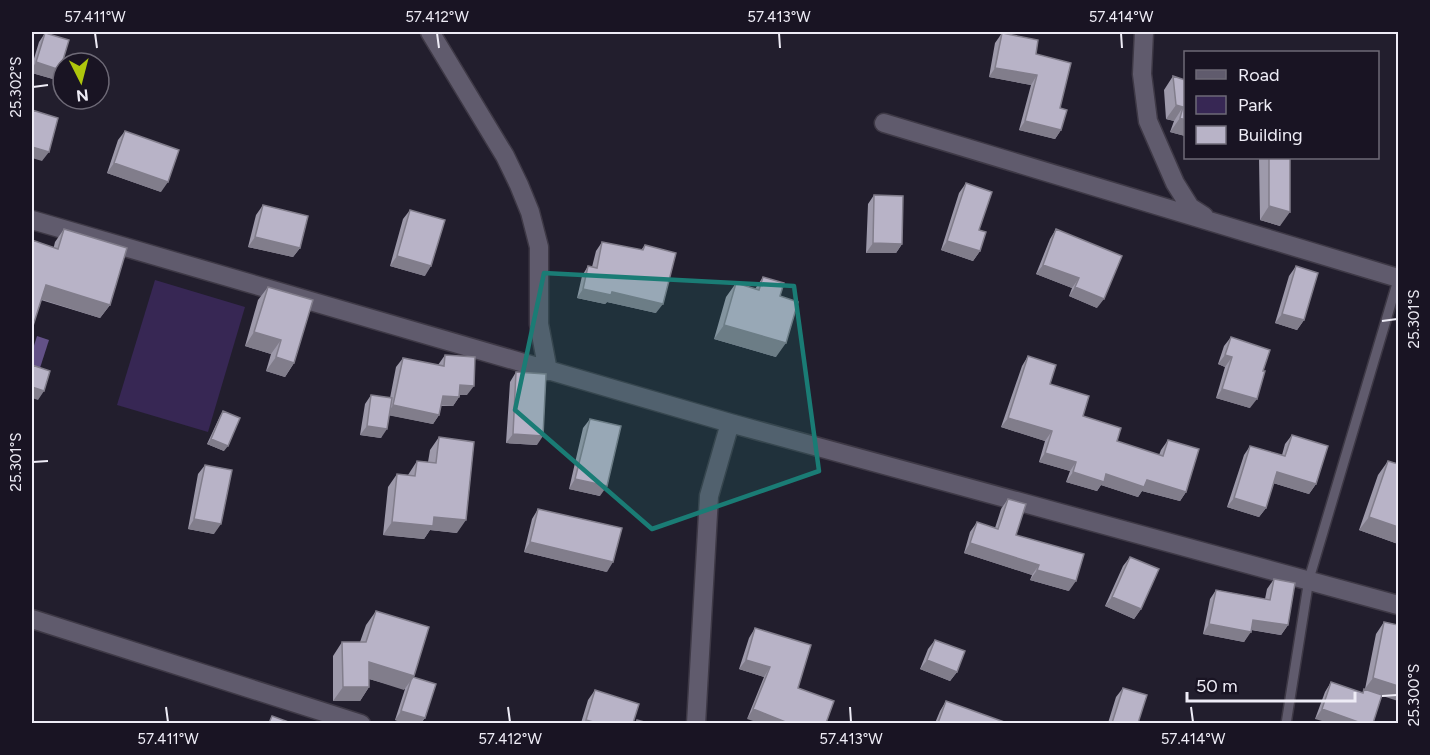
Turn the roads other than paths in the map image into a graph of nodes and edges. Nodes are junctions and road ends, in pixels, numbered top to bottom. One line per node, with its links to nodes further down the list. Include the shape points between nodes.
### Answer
1 (430, 32): 7 (street, via 505,156 530,212 539,247 538,324)
2 (1144, 32): 5 (street, via 1142,74 1148,121 1190,207)
3 (884, 123): 5 (street)
4 (32, 220): 7 (street)
5 (1214, 223): 6 (street)
6 (1398, 279): 9 (lane)
7 (548, 371): 8 (street)
8 (730, 423): 9 (street); 13 (street, via 709,496)
9 (1309, 579): 10 (street); 14 (lane)
10 (1398, 604)
11 (32, 619): 12 (street)
12 (361, 723)
13 (696, 723)
14 (1286, 723)

